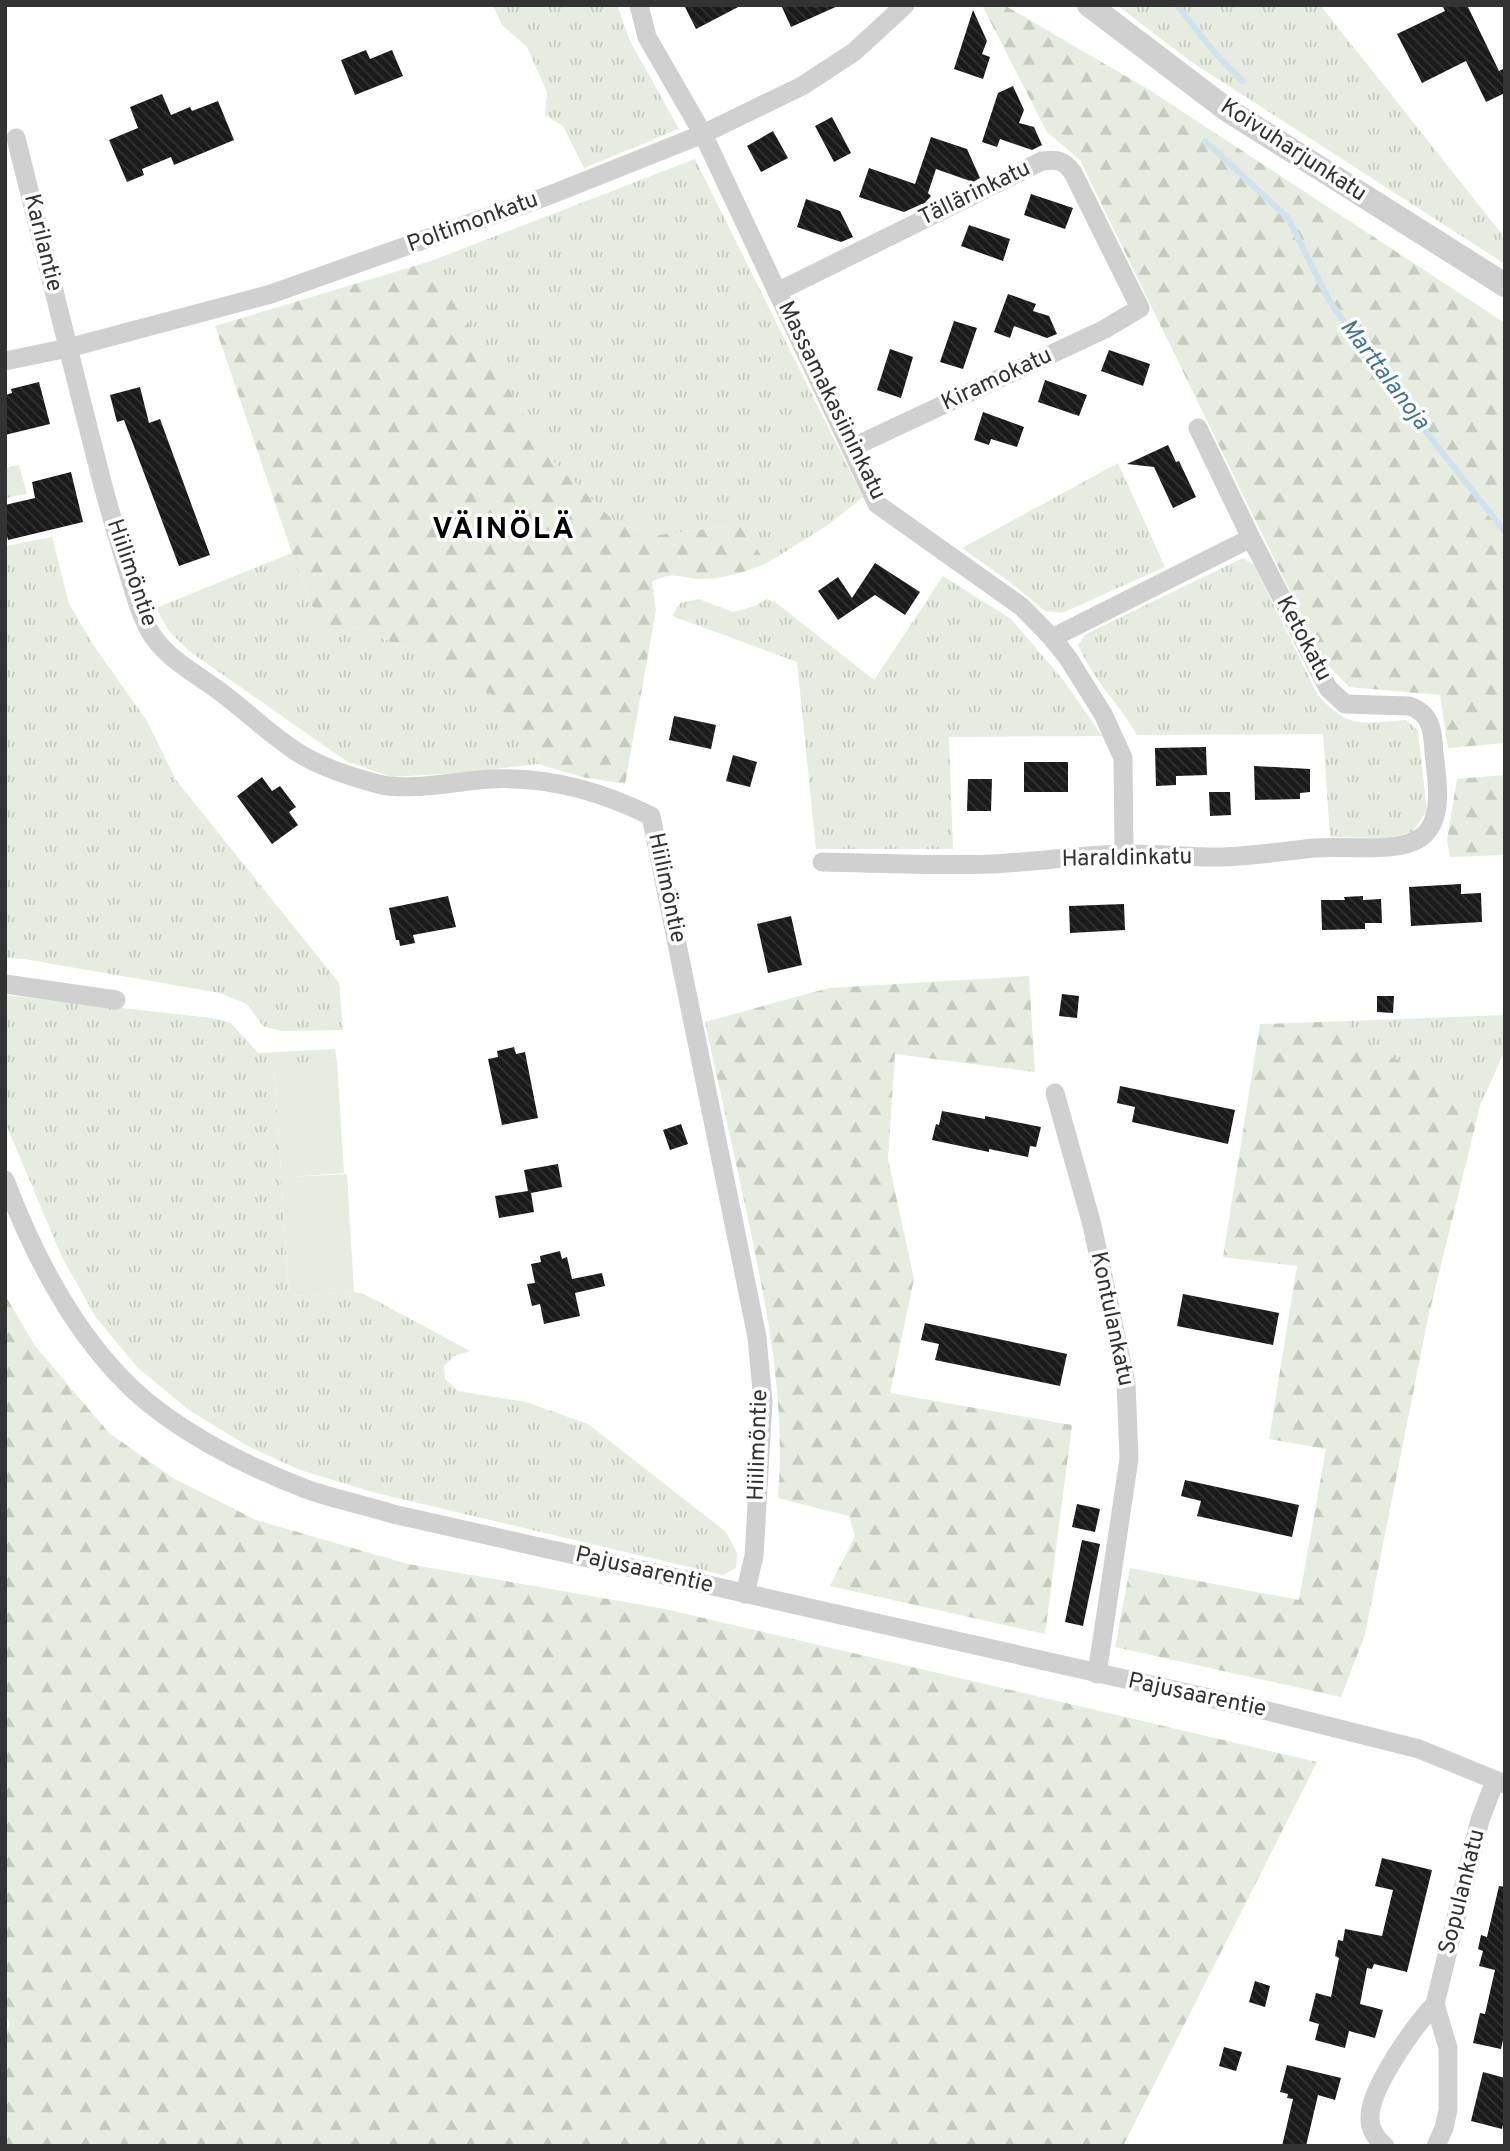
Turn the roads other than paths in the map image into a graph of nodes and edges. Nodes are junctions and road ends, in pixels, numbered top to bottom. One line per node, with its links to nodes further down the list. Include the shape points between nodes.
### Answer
1 (639, 5): 4 (street, Massamakasiininkatu, via 647,37)
2 (905, 5): 4 (street, Poltimonkatu, via 832,68)
3 (1089, 5): 6 (street, Koivuharjunkatu, via 1226,109)
4 (703, 134): 7 (street, Massamakasiininkatu); 9 (street, Poltimonkatu, via 550,195 271,294)
5 (16, 138): 9 (street, Karilantie)
6 (1505, 285)
7 (777, 292): 8 (street, Tällärinkatu, via 1042,161 1057,160 1073,173); 12 (street, Massamakasiininkatu)
8 (1140, 308): 12 (street, Kiramokatu)
9 (68, 348): 10 (street, Poltimonkatu); 22 (street, Hiilimöntie, via 135,596 151,633 170,656 294,750 345,774 398,787 494,779 558,784 600,793 651,816 757,1337 763,1402 754,1556)
10 (5, 361)
11 (1198, 428): 13 (street, Ketokatu)
12 (851, 448): 14 (street, Massamakasiininkatu, via 877,504 1022,607)
13 (1251, 538): 14 (street); 15 (street, Ketokatu, via 1337,698 1345,704 1409,706 1427,718 1433,733 1437,800 1436,816)
14 (1052, 638): 16 (street, Massamakasiininkatu, via 1103,714 1120,749)
15 (1427, 832): 16 (street, Haraldinkatu, via 1395,847 1343,846 1219,857)
16 (1124, 854): 17 (street, Haraldinkatu, via 991,864)
17 (822, 862)
18 (5, 984): 19 (street)
19 (116, 1000)
20 (1055, 1093): 23 (street, Kontulankatu, via 1091,1225 1126,1383 1129,1459)
21 (5, 1180): 22 (street, Pajusaarentie, via 42,1265 80,1330 119,1375 163,1415 230,1456 307,1489 393,1514)
22 (745, 1594): 23 (street, Pajusaarentie)
23 (1097, 1674): 24 (street, Pajusaarentie, via 1419,1749)
24 (1500, 1782): 25 (street, Sopulankatu, via 1480,1820)
25 (1435, 2004): 26 (street, Sopulankatu, via 1416,2026 1372,2103 1371,2127); 27 (street, via 1448,2048 1448,2110)
26 (1385, 2146)
27 (1436, 2146)

